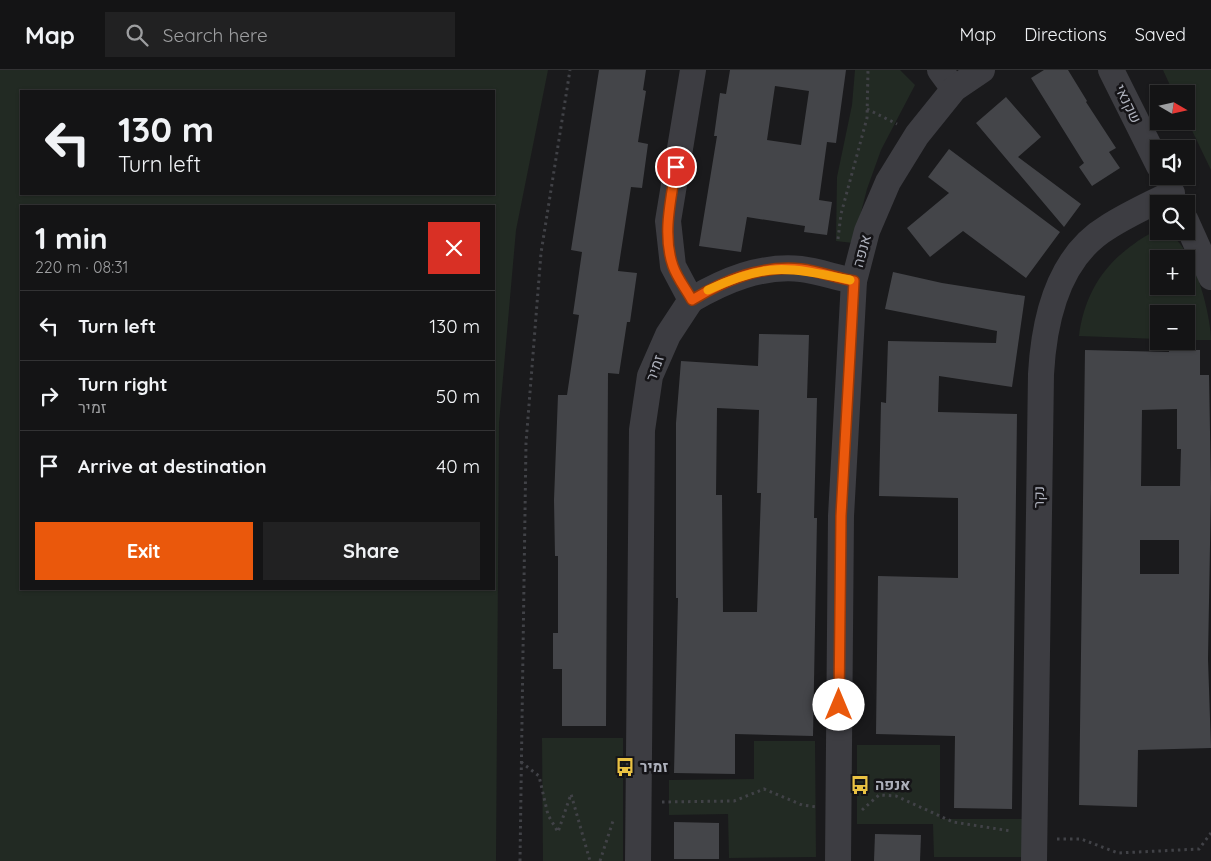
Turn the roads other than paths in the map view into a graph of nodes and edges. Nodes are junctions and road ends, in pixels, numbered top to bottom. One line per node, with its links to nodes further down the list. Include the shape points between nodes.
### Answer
1 (693, 70): 10 (street, via 668,221 673,266)
2 (982, 70): 4 (street, אנפה)
3 (1112, 70): 5 (street, שקנאי)
4 (947, 80): 9 (street, אנפה, via 888,182 867,231)
5 (1150, 148)
6 (1171, 191): 11 (street, נקר, via 1106,228 1086,245 1056,292 1047,319 1041,374)
7 (1195, 240): 8 (street)
8 (1211, 277)
9 (854, 281): 10 (street, via 802,270 768,269 735,278); 13 (street, אנפה, via 841,516)
10 (692, 300): 12 (street, זמיר, via 668,335 650,376 642,430)
11 (1034, 845)
12 (638, 861)
13 (838, 861)

